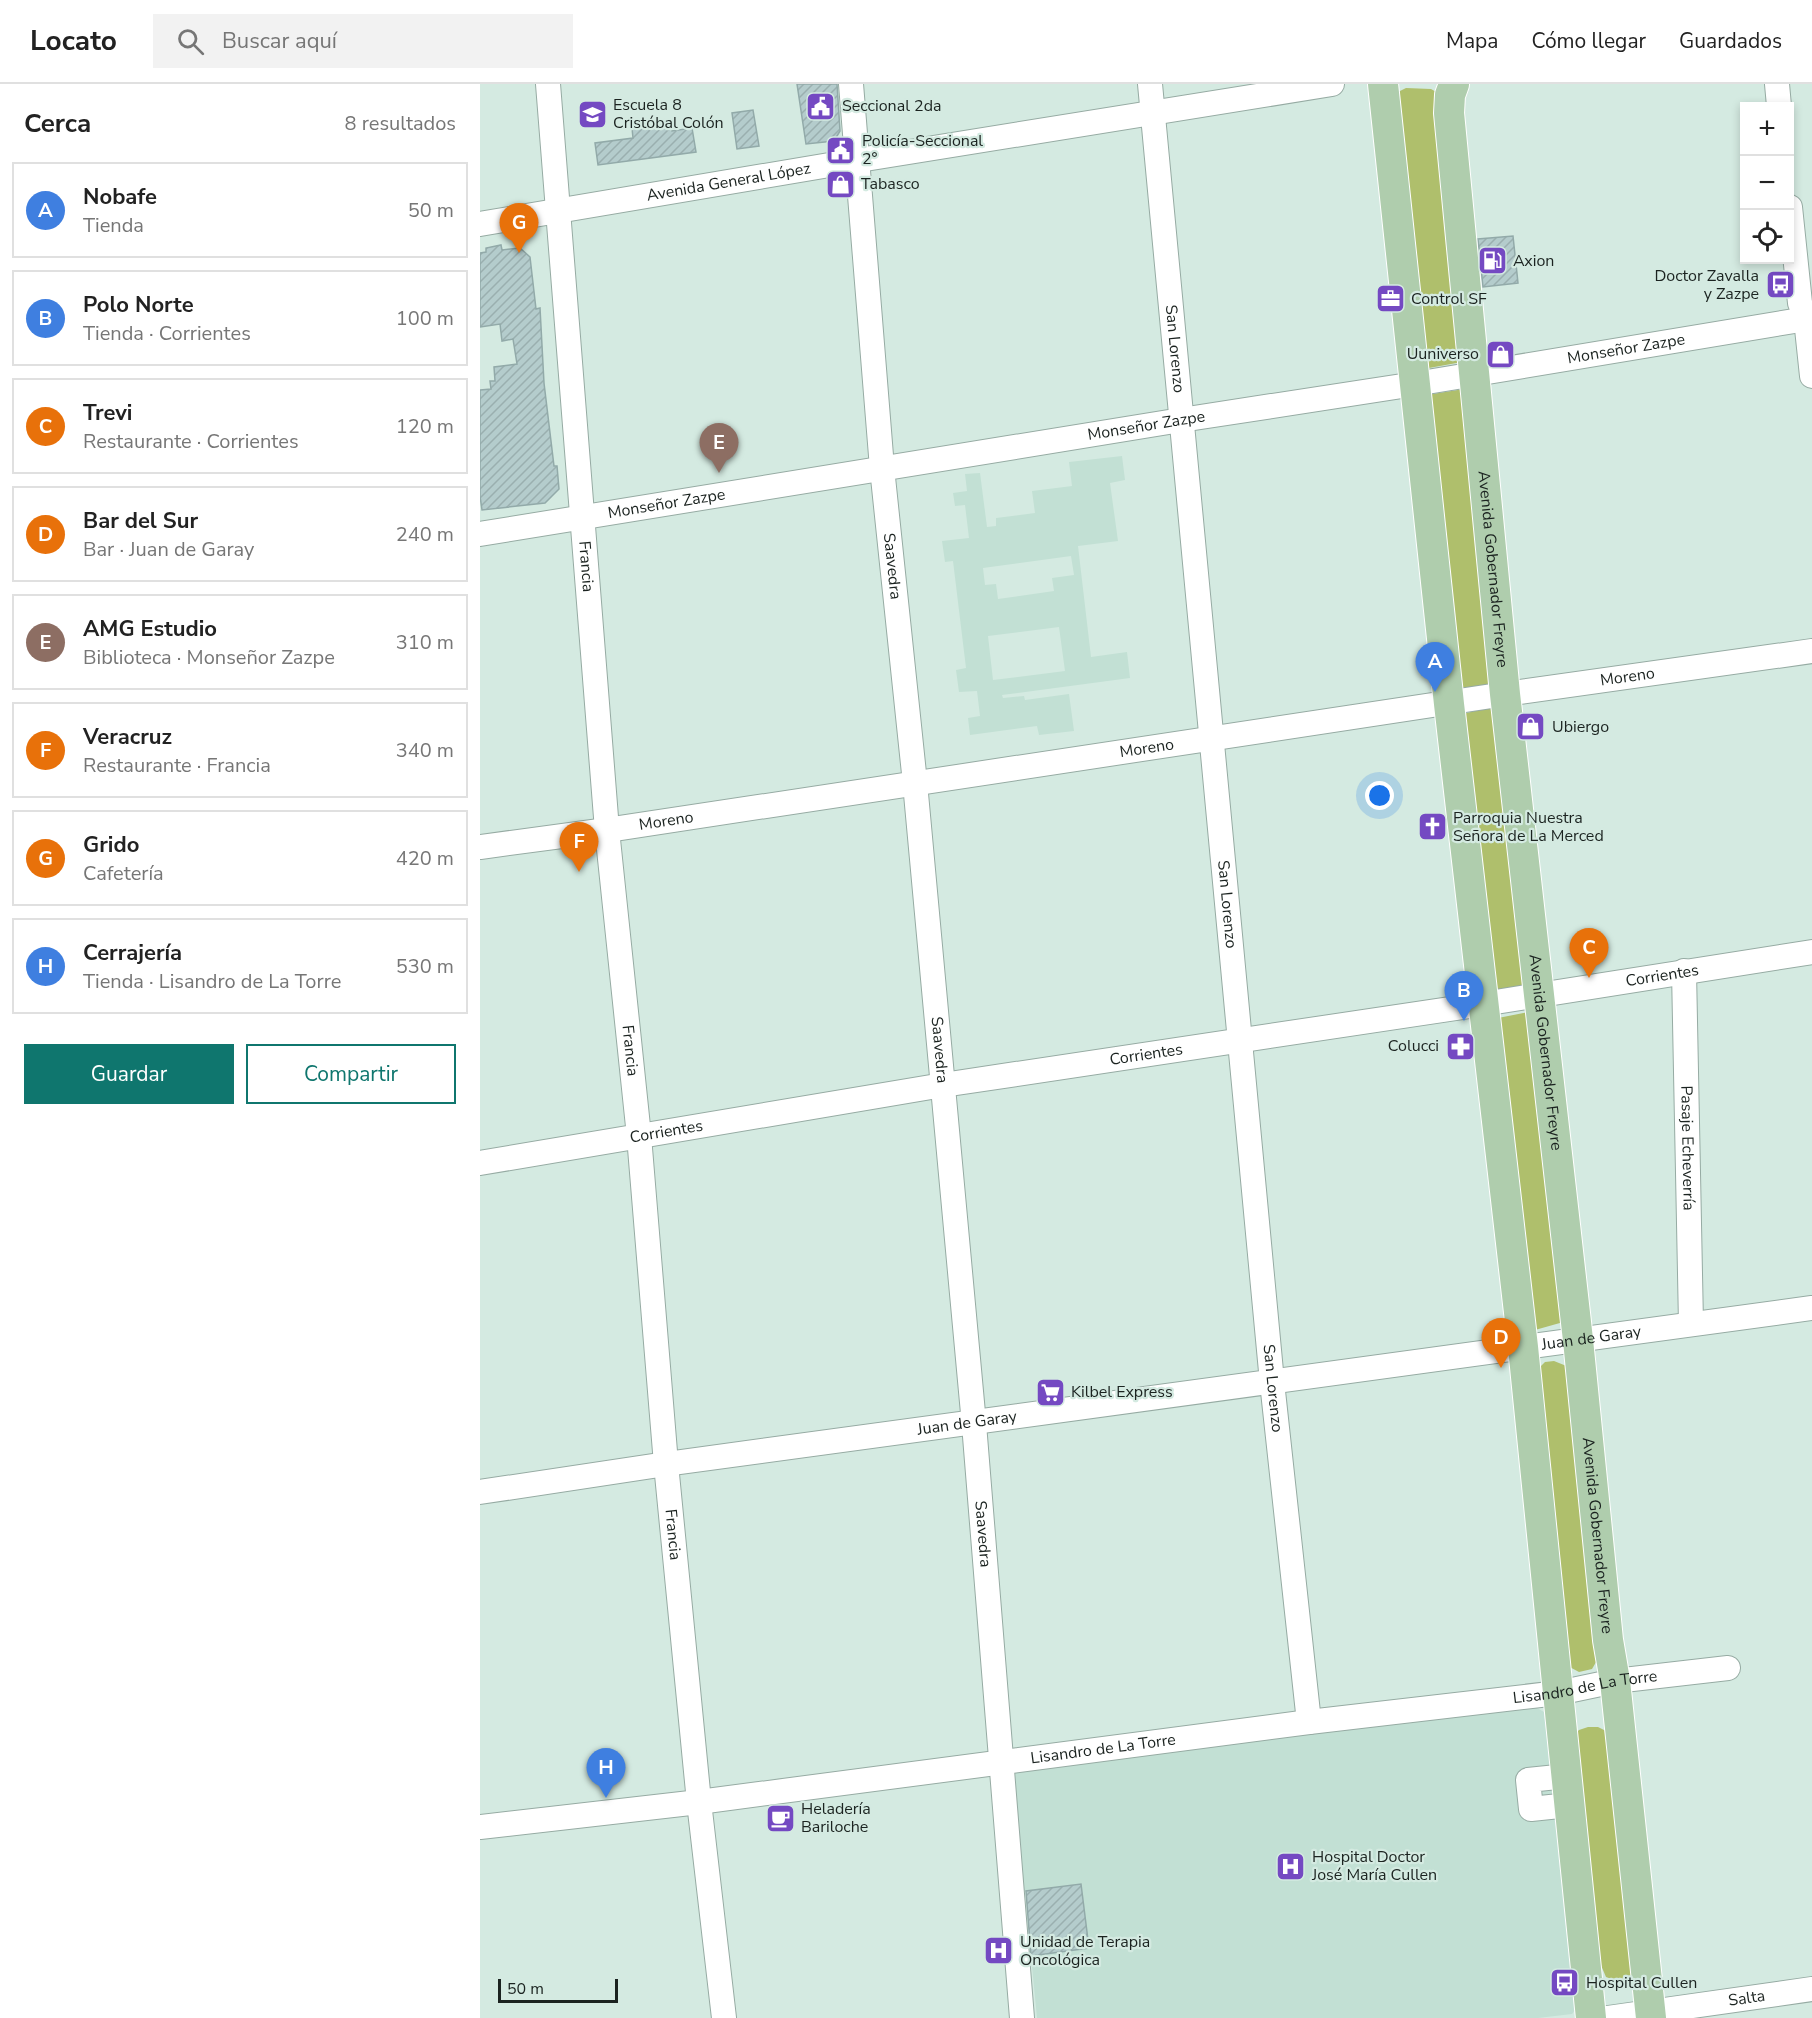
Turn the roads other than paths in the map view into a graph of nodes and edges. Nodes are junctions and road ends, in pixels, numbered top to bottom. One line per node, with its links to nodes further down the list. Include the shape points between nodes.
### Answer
1 (548, 84): 12 (street, Francia)
2 (851, 84): 10 (street, Saavedra)
3 (1150, 84): 9 (street, San Lorenzo)
4 (1332, 84): 9 (street, Avenida General López)
5 (1383, 84): 17 (main road)
6 (1454, 84): 15 (main road, Avenida Gobernador Freyre, via 1449,113)
7 (1777, 84): 8 (street)
8 (1779, 102)
9 (1152, 113): 10 (street, Avenida General López); 18 (street, San Lorenzo)
10 (859, 160): 12 (street, Avenida General López); 19 (street, Saavedra)
11 (1790, 210): 14 (street, via 1800,303)
12 (559, 211): 13 (street, Avenida General López); 20 (street, Francia)
13 (480, 224)
14 (1809, 318): 15 (street, Monseñor Zazpe); 16 (street)
15 (1474, 373): 17 (street, Monseñor Zazpe); 23 (main road, Avenida Gobernador Freyre)
16 (1812, 376)
17 (1415, 384): 18 (street, Monseñor Zazpe); 24 (main road)
18 (1181, 420): 19 (street, Monseñor Zazpe); 25 (street, San Lorenzo)
19 (882, 468): 20 (street, Monseñor Zazpe); 26 (street, Saavedra)
20 (581, 519): 21 (street, Monseñor Zazpe); 27 (street, Francia)
21 (480, 534)
22 (1812, 651): 23 (street, Moreno)
23 (1505, 694): 24 (street, Moreno); 31 (main road, Avenida Gobernador Freyre)
24 (1449, 704): 25 (street, Moreno); 32 (main road)
25 (1213, 738): 26 (street, Moreno); 33 (street, San Lorenzo)
26 (915, 783): 27 (street, Moreno); 34 (street, Saavedra)
27 (607, 830): 28 (street, Moreno); 35 (street, Francia)
28 (480, 847)
29 (1812, 952): 30 (street, Corrientes)
30 (1684, 971): 31 (street, Corrientes); 38 (street, Pasaje Echeverría)
31 (1540, 994): 32 (street, Corrientes); 39 (main road, Avenida Gobernador Freyre)
32 (1483, 1004): 33 (street, Corrientes); 40 (main road)
33 (1240, 1040): 34 (street, Corrientes); 41 (street, San Lorenzo)
34 (943, 1085): 35 (street, Corrientes); 42 (street, Saavedra)
35 (639, 1136): 36 (street, Corrientes); 43 (street, Francia)
36 (480, 1163)
37 (1812, 1308): 38 (street, Juan de Garay)
38 (1691, 1324): 39 (street, Juan de Garay)
39 (1578, 1340): 40 (street, Juan de Garay); 46 (main road, Avenida Gobernador Freyre)
40 (1523, 1347): 41 (street, Juan de Garay); 47 (main road)
41 (1272, 1382): 42 (street, Juan de Garay); 48 (street, San Lorenzo)
42 (974, 1424): 43 (street, Juan de Garay); 49 (street, Saavedra)
43 (666, 1464): 44 (street, Juan de Garay); 51 (street, Francia)
44 (480, 1492)
45 (1728, 1668): 46 (street, Lisandro de La Torre)
46 (1615, 1681): 47 (street, Lisandro de La Torre); 55 (main road, Avenida Gobernador Freyre)
47 (1558, 1693): 48 (street, Lisandro de La Torre); 50 (main road)
48 (1309, 1722): 49 (street, Lisandro de La Torre)
49 (1001, 1763): 51 (street, Lisandro de La Torre); 57 (street, Saavedra)
50 (1567, 1776): 52 (main road); 52 (street, via 1528,1780 1531,1809)
51 (699, 1802): 53 (street, Lisandro de La Torre); 56 (street, Francia)
52 (1569, 1805): 58 (main road)
53 (480, 1827)
54 (1812, 1989): 55 (street, Salta)
55 (1651, 2015): 59 (street, Salta)
56 (724, 2018)
57 (1022, 2018)
58 (1591, 2018)
59 (1608, 2018)

